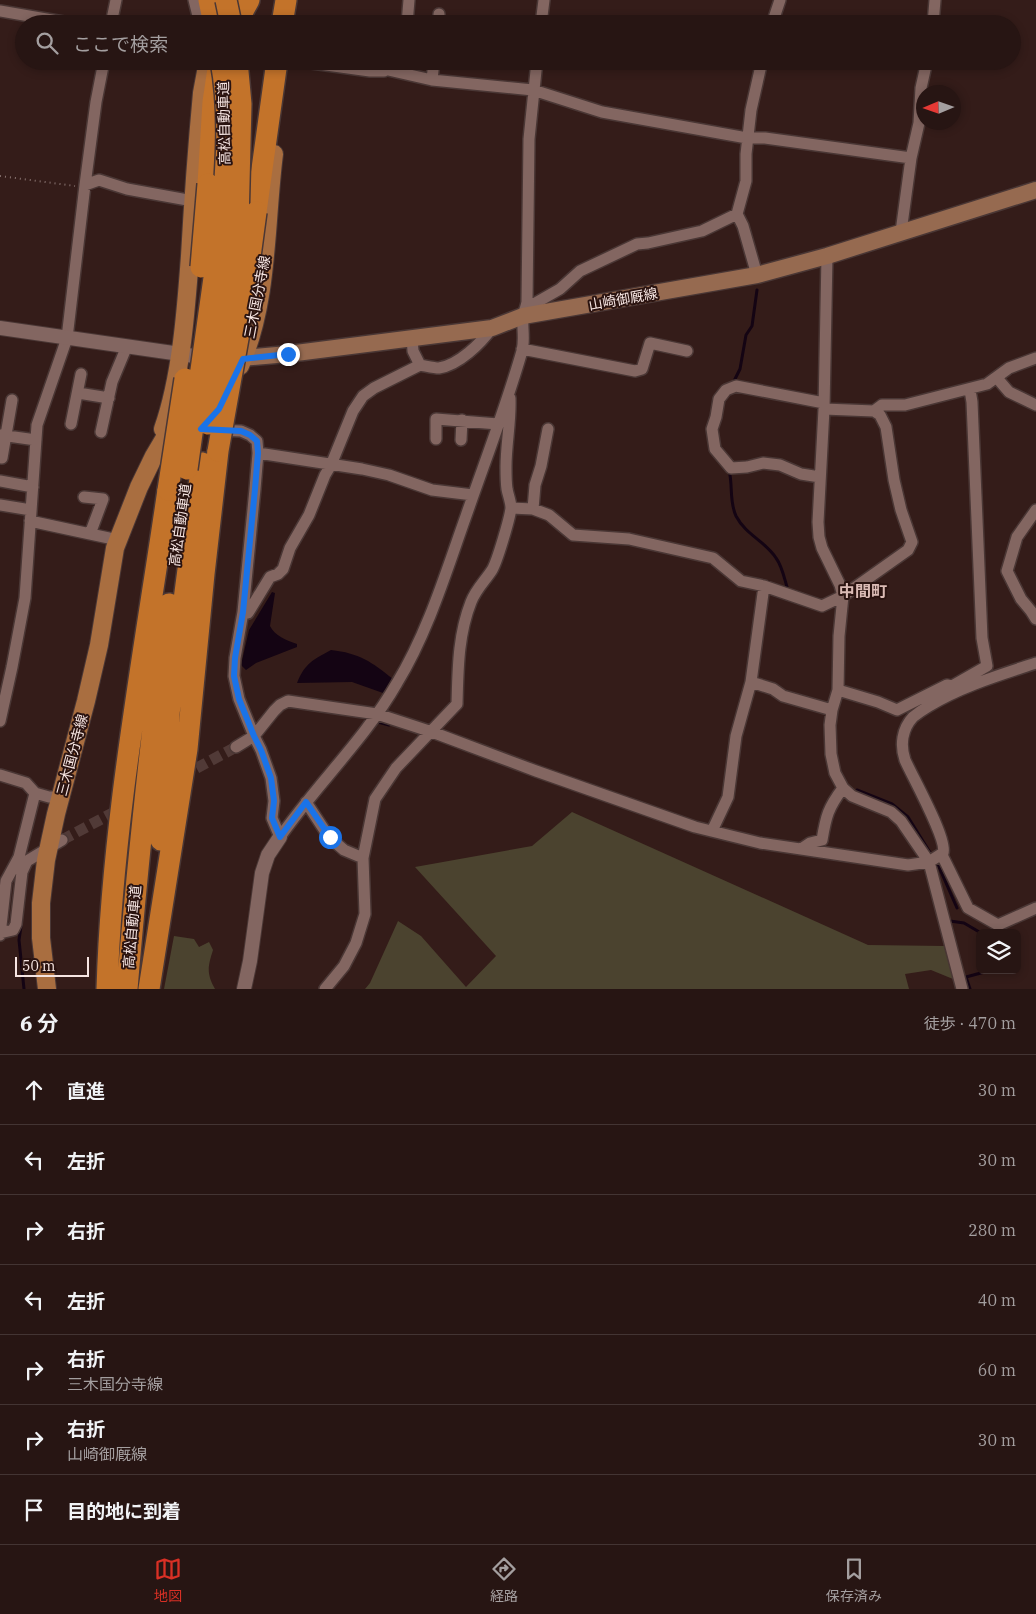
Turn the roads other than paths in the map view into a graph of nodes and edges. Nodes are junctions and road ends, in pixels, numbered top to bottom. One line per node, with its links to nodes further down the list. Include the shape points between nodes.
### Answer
1 (116, 0): 16 (street)
2 (194, 0): 17 (street)
3 (210, 0): 18 (highway)
4 (226, 0): 20 (highway, bridge)
5 (237, 0): 19 (main road)
6 (249, 0): 21 (highway)
7 (257, 0): 22 (main road)
8 (286, 0): 23 (highway)
9 (292, 0): 24 (main road)
10 (409, 0): 25 (street)
11 (544, 0): 26 (street)
12 (780, 0): 27 (street)
13 (935, 0): 28 (street)
14 (0, 11): 15 (street)
15 (23, 15)
16 (114, 15)
17 (198, 15)
18 (212, 15)
19 (228, 15)
20 (229, 15)
21 (241, 15)
22 (251, 15)
23 (284, 15)
24 (290, 15)
25 (408, 15)
26 (542, 15)
27 (775, 15)
28 (934, 15)
29 (102, 70): 48 (street)
30 (206, 70): 50 (main road)
31 (218, 70): 136 (highway, bridge, via 213,102 204,247 117,839)
32 (221, 70): 91 (highway, 高松自動車道, bridge, via 226,104 225,187)
33 (229, 70): 64 (main road, 三木国分寺線, via 222,106)
34 (238, 70): 91 (highway, 高松自動車道, bridge, via 241,104 238,223)
35 (276, 70): 91 (highway, bridge, via 242,316)
36 (284, 70): 66 (main road, 三木国分寺線, via 265,264 253,327)
37 (363, 70): 38 (street)
38 (379, 70)
39 (403, 70): 44 (street)
40 (433, 70): 44 (street)
41 (535, 70): 45 (street)
42 (760, 70): 46 (street, via 754,91)
43 (925, 70): 47 (street)
44 (432, 80): 45 (street)
45 (533, 90): 46 (street, via 602,112); 55 (street, via 528,139 528,276)
46 (751, 138): 47 (street); 51 (street, via 746,181)
47 (911, 158): 52 (street)
48 (85, 185): 50 (street, via 99,180 127,189); 58 (street)
49 (1036, 190): 52 (main road, 山崎御厩線)
50 (193, 201): 63 (main road)
51 (737, 214): 54 (street); 55 (street, via 702,231 637,244 580,271)
52 (901, 232): 53 (main road, 山崎御厩線)
53 (827, 256): 54 (main road, 山崎御厩線); 76 (street)
54 (757, 275): 55 (main road, 山崎御厩線)
55 (524, 313): 57 (main road, 山崎御厩線); 61 (street)
56 (0, 328): 58 (street)
57 (492, 328): 59 (main road, 山崎御厩線); 67 (street, via 482,342 454,362 439,368)
58 (67, 338): 60 (street); 86 (street, via 42,408)
59 (412, 338): 66 (main road, 山崎御厩線); 67 (street, via 413,352)
60 (127, 346): 63 (street); 73 (street)
61 (522, 349): 62 (street, via 635,371 642,369 650,343); 71 (street)
62 (687, 350)
63 (180, 354): 64 (street); 89 (main road, via 167,418)
64 (201, 356): 66 (main road, 山崎御厩線); 89 (main road, 三木国分寺線, via 186,402)
65 (1036, 358): 69 (street, via 1009,368)
66 (243, 359): 81 (main road, 三木国分寺線, via 219,409)
67 (420, 365): 92 (street, via 363,396 353,411)
68 (81, 374): 72 (street)
69 (996, 378): 70 (street); 75 (street, via 1010,392)
70 (970, 390): 77 (street, via 905,404 882,405); 114 (street, via 982,638 987,666)
71 (510, 391): 80 (street); 99 (street, via 506,469)
72 (78, 393): 73 (street); 79 (street)
73 (109, 398): 83 (street)
74 (12, 400): 84 (street)
75 (1036, 405)
76 (824, 406): 77 (street); 93 (street); 93 (street, via 731,388 719,399 712,429 714,449 731,468 763,463)
77 (874, 411): 107 (street, via 886,427 894,480 912,542 908,550)
78 (462, 420): 80 (street); 85 (street, via 436,419); 87 (street)
79 (71, 424)
80 (498, 424): 96 (street)
81 (201, 429): 88 (street, via 241,431 257,441); 103 (main road, 三木国分寺線, via 154,480)
82 (548, 429): 100 (street, via 535,485)
83 (101, 432)
84 (3, 435): 86 (street); 90 (street)
85 (436, 439)
86 (36, 440): 95 (street)
87 (461, 440)
88 (258, 453): 92 (street); 108 (street)
89 (154, 456): 103 (main road, 三木国分寺線)
90 (2, 458)
91 (202, 461): 137 (highway, 高松自動車道, via 154,709); 138 (highway, via 204,574 187,749)
92 (331, 465): 96 (street, via 389,475 432,490); 108 (street, via 282,569 270,577 248,613)
93 (820, 477): 107 (street, via 819,537)
94 (0, 481): 95 (street)
95 (33, 487): 102 (street)
96 (473, 495): 117 (street, via 419,643)
97 (84, 497): 104 (street, via 103,499)
98 (0, 505): 102 (street)
99 (511, 508): 100 (street); 119 (street, via 495,563 471,600 462,629 457,704)
100 (533, 510): 106 (street, via 549,515 573,535 629,539 713,558 741,581)
101 (1036, 510): 109 (street, via 1017,537 1007,571)
102 (30, 515): 104 (street); 112 (street, via 25,598)
103 (125, 523): 105 (main road, 三木国分寺線)
104 (90, 534): 105 (street)
105 (118, 540): 125 (main road, 三木国分寺線, via 99,645)
106 (764, 586): 107 (street, via 822,606); 113 (street)
107 (842, 596): 115 (street)
108 (243, 612): 120 (street, via 234,676 239,699)
109 (1036, 619)
110 (1036, 663): 114 (street)
111 (0, 666): 112 (street)
112 (12, 667): 118 (street)
113 (751, 682): 116 (street, via 773,688 783,696); 127 (street, via 736,736 728,797)
114 (954, 689): 115 (street, via 947,685 896,710); 132 (street, via 913,717 902,737 905,760 945,850)
115 (838, 690): 116 (street)
116 (832, 710): 123 (street, via 831,754)
117 (377, 714): 119 (street); 120 (street, via 288,701 274,710); 126 (street)
118 (0, 721)
119 (432, 732): 127 (street); 131 (street, via 396,768 375,799)
120 (254, 736): 121 (street); 128 (street, via 271,778 272,818)
121 (236, 747)
122 (0, 775): 124 (street, via 26,783)
123 (842, 788): 130 (street, via 830,806 822,840); 132 (street, via 852,796 892,812)
124 (35, 793): 125 (street); 134 (street, via 19,857 6,881)
125 (60, 797): 129 (main road, 三木国分寺線)
126 (306, 802): 128 (street); 131 (street, via 330,837 344,850)
127 (712, 831): 130 (street)
128 (280, 837): 139 (street, via 268,855 262,873)
129 (56, 844): 134 (street, via 27,862 22,872 16,924 13,930); 135 (main road, 三木国分寺線, via 46,860 41,903)
130 (800, 849): 132 (street, via 908,865)
131 (363, 858): 140 (street, via 365,914 356,943 344,966)
132 (935, 858): 133 (street, via 968,908 998,925); 141 (street)
133 (1036, 908)
134 (0, 934)
135 (47, 989)
136 (107, 989)
137 (126, 989)
138 (149, 989)
139 (244, 989)
140 (325, 989)
141 (962, 989)

